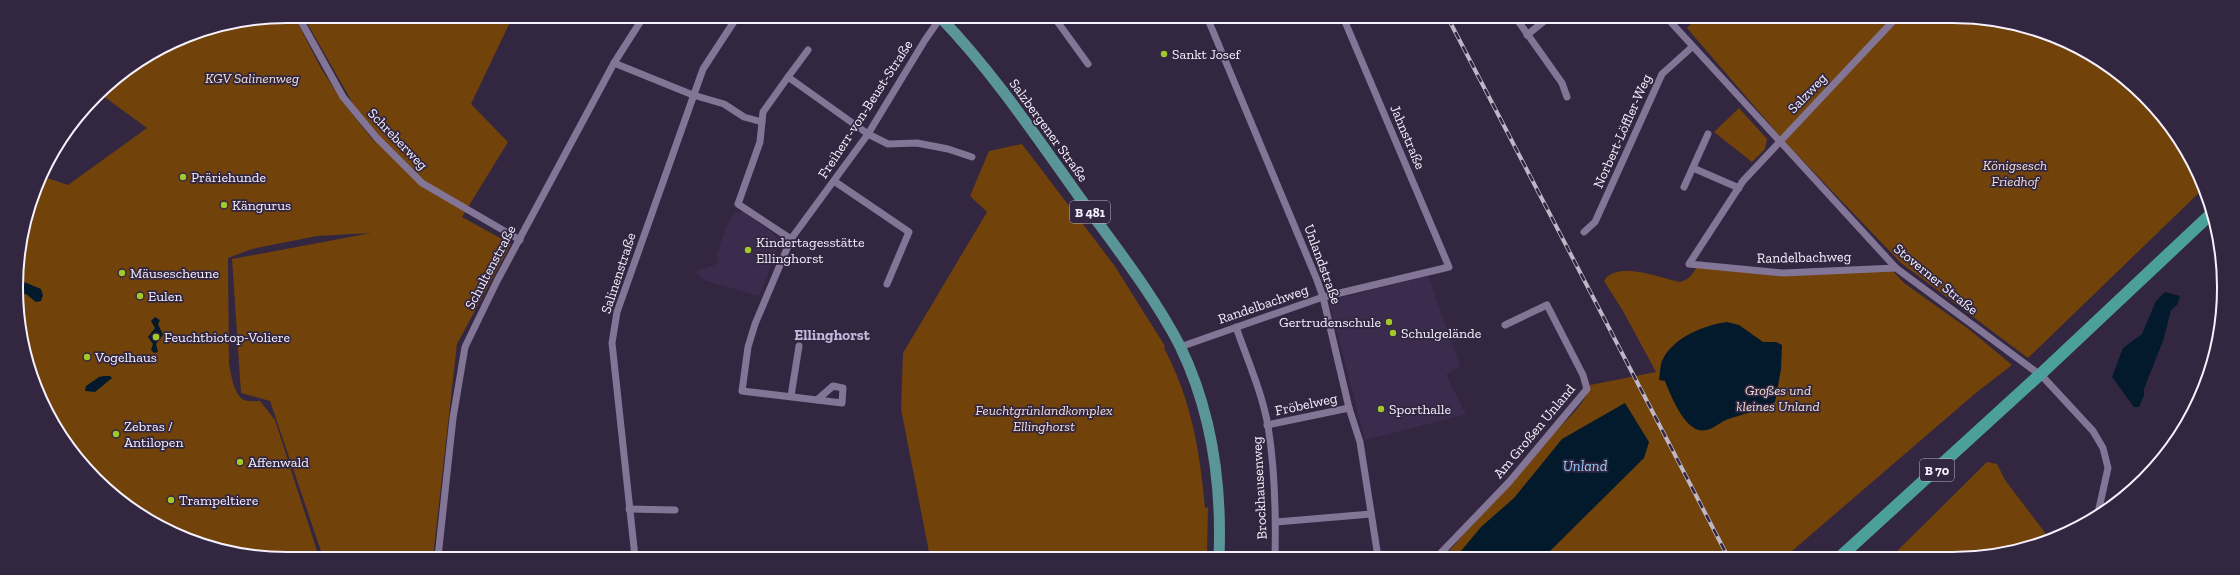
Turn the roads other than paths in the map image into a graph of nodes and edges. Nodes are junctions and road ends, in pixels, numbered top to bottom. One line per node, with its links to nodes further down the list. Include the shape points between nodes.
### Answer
1 (302, 23): 33 (street, Schreberweg, via 343,97 376,137 422,183)
2 (640, 23): 16 (street, Schultenstraße)
3 (733, 23): 19 (street, Salinenstraße, via 703,69)
4 (937, 23): 22 (street, Freiherr-von-Beust-Straße)
5 (946, 23): 42 (main road, Salzbergener Straße / B 481, via 1021,115 1146,291)
6 (1058, 23): 17 (street)
7 (1209, 23): 38 (street, Unlandstraße)
8 (1345, 23): 35 (street, Jahnstraße)
9 (1519, 23): 13 (street)
10 (1542, 23): 13 (street)
11 (1671, 23): 14 (street, Stoverner Straße)
12 (1891, 23): 24 (street, Salzweg)
13 (1527, 35): 20 (street, via 1562,83)
14 (1692, 47): 24 (street, Stoverner Straße); 31 (street, Norbert-Löffler-Weg, via 1662,74 1595,222)
15 (808, 50): 18 (street)
16 (614, 63): 19 (street); 33 (street, Schultenstraße)
17 (1088, 64)
18 (788, 77): 21 (street, via 763,112); 22 (street)
19 (693, 95): 21 (street, via 724,104 744,116); 48 (street, Salinenstraße, via 617,312 612,343)
20 (1567, 97)
21 (762, 122): 32 (street, via 760,142 738,204)
22 (868, 134): 25 (street, via 888,144 917,143); 27 (street, Freiherr-von-Beust-Straße)
23 (1708, 134): 26 (street)
24 (1779, 142): 29 (street, Salzweg); 36 (street, Stoverner Straße)
25 (972, 157)
26 (1693, 168): 28 (street); 29 (street)
27 (834, 182): 32 (street, Freiherr-von-Beust-Straße); 37 (street, via 908,232)
28 (1684, 187)
29 (1739, 188): 34 (street, Salzweg)
30 (2207, 217): 58 (highway, B 70)
31 (1584, 232)
32 (791, 239): 43 (street, Freiherr-von-Beust-Straße, via 755,324 748,347 742,391)
33 (520, 240): 52 (street, Schultenstraße, via 465,346 453,418)
34 (1689, 264): 36 (street, Randelbachweg, via 1783,273)
35 (1449, 267): 38 (street, Randelbachweg)
36 (1896, 268): 47 (street, Stoverner Straße, via 2043,377 2093,431 2103,448 2108,468)
37 (887, 284)
38 (1323, 297): 40 (street, Randelbachweg); 45 (street, Unlandstraße)
39 (1505, 325): 57 (street, Am Großen Unland, via 1547,306 1583,375 1587,389 1510,480)
40 (1236, 327): 42 (street, Randelbachweg); 46 (street, Brockhausenweg, via 1254,377)
41 (799, 346): 43 (street)
42 (1180, 347): 54 (main road, Salzbergener Straße / B 481, via 1194,380 1212,446 1220,503)
43 (791, 396): 44 (street)
44 (817, 400)
45 (1349, 408): 46 (street, Fröbelweg); 50 (street, Unlandstraße, via 1360,442)
46 (1267, 425): 51 (street, Brockhausenweg, via 1274,474)
47 (2101, 506)
48 (629, 509): 49 (street); 53 (street, Salinenstraße)
49 (675, 510)
50 (1371, 514): 51 (street); 56 (street, Unlandstraße)
51 (1276, 522): 55 (street, Brockhausenweg)
52 (439, 552)
53 (634, 552)
54 (1219, 552)
55 (1275, 552)
56 (1377, 552)
57 (1442, 552)
58 (1845, 552)

